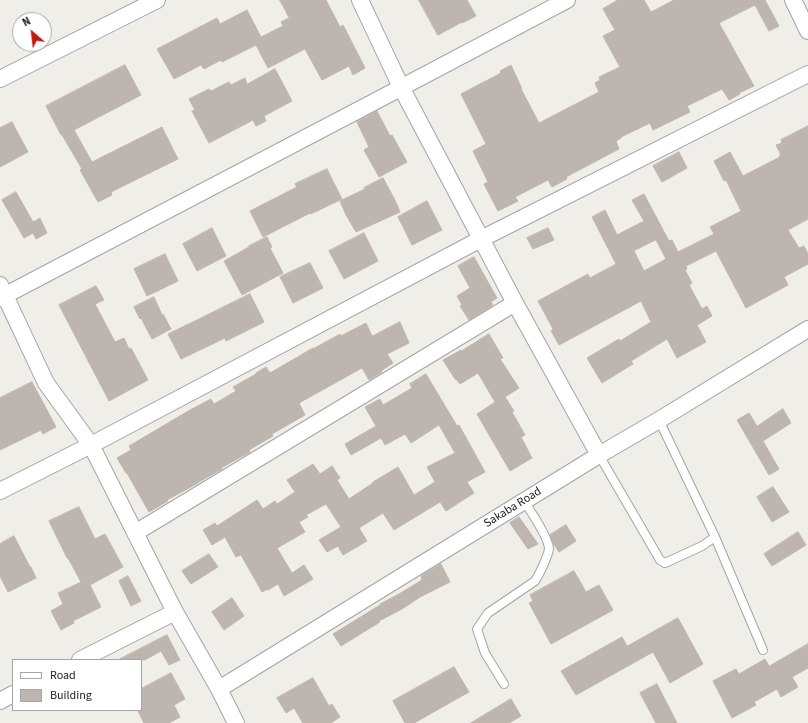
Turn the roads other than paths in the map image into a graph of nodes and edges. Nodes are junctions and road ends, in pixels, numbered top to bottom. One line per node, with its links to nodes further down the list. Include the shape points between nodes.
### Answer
1 (157, 0): 7 (street)
2 (360, 0): 8 (street)
3 (567, 0): 8 (street)
4 (793, 0): 5 (street)
5 (808, 31)
6 (808, 74): 9 (street)
7 (0, 79)
8 (401, 87): 9 (street); 10 (street)
9 (482, 239): 11 (street); 14 (street)
10 (1, 293): 14 (street, via 46,383)
11 (515, 303): 15 (street); 18 (street)
12 (808, 329): 13 (street, Sakaba Road)
13 (660, 420): 15 (street, Sakaba Road); 19 (lane)
14 (90, 446): 16 (street); 18 (street)
15 (598, 455): 17 (street, Sakaba Road); 19 (lane, via 660,560 665,563)
16 (0, 491)
17 (524, 501): 23 (lane, via 549,549 540,574 535,582 488,613 477,629 485,653); 24 (street, Sakaba Road)
18 (136, 533): 20 (street)
19 (715, 537): 21 (lane)
20 (175, 612): 22 (street); 24 (street)
21 (763, 650)
22 (82, 659)
23 (504, 684)
24 (218, 689): 27 (street)
25 (12, 694): 26 (street)
26 (0, 700)
27 (236, 723)

